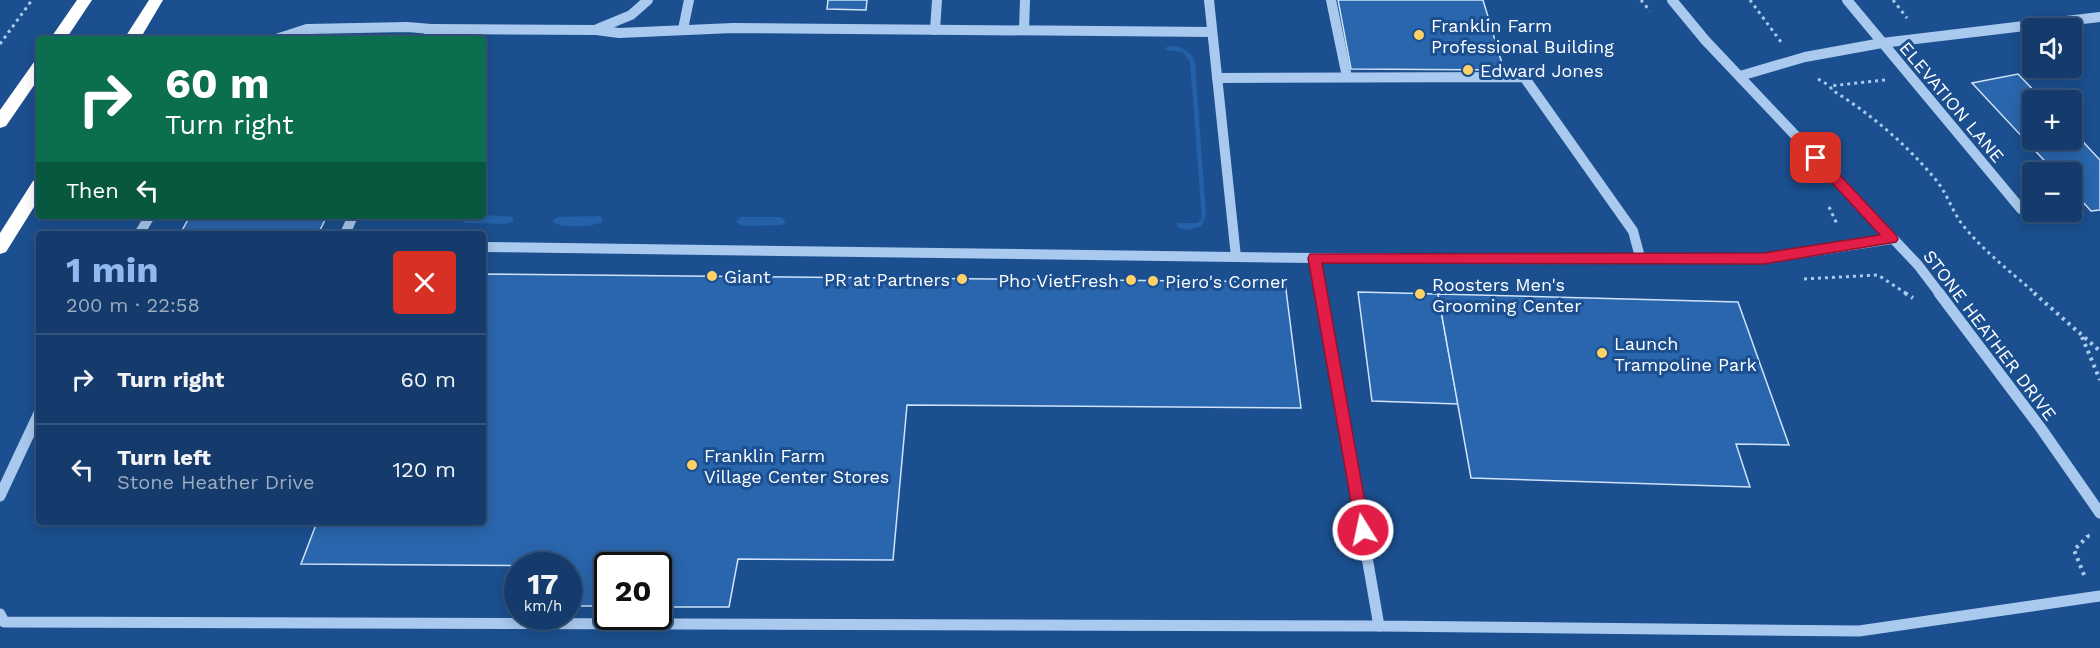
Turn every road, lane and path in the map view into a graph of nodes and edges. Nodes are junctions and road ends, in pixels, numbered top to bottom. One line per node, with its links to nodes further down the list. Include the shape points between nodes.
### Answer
1 (32, 0): 26 (path)
2 (85, 0): 21 (highway)
3 (156, 0): 22 (highway)
4 (648, 0): 17 (street, via 631,15)
5 (689, 0): 16 (street)
6 (937, 0): 18 (street)
7 (1025, 0): 19 (street)
8 (1209, 0): 20 (street)
9 (1331, 0): 29 (street)
10 (1672, 0): 28 (street, STONE HEATHER DRIVE)
11 (1847, 0): 25 (street, ELEVATION LANE)
12 (1893, 0): 14 (path)
13 (2100, 17): 25 (street, ELEVATION LANE)
14 (1913, 25)
15 (431, 29): 17 (street); 23 (street, via 307,29); 24 (street)
16 (683, 29): 17 (street, via 619,33); 18 (street)
17 (596, 30)
18 (935, 30): 19 (street)
19 (1024, 30): 20 (street)
20 (1212, 32): 30 (street)
21 (60, 36)
22 (134, 36)
23 (285, 36)
24 (428, 36)
25 (1882, 43): 28 (street, ELEVATION LANE, via 1805,57); 34 (street, ELEVATION LANE)
26 (0, 44)
27 (36, 70): 32 (highway)
28 (1740, 76): 35 (street, STONE HEATHER DRIVE)
29 (1347, 77): 30 (street); 39 (street, via 1524,77 1633,231)
30 (1217, 78): 38 (street)
31 (1891, 80): 43 (path, via 1830,86 1901,143 1938,182 1961,224)
32 (0, 122)
33 (36, 190): 36 (highway)
34 (2021, 209)
35 (1892, 239): 39 (street, via 1764,259); 48 (street, STONE HEATHER DRIVE, via 1918,265)
36 (0, 247)
37 (486, 247): 38 (street)
38 (1236, 257): 40 (street)
39 (1640, 257): 40 (street)
40 (1315, 258): 52 (street)
41 (1797, 279): 42 (path, via 1878,275)
42 (1916, 301)
43 (2080, 334): 44 (path); 45 (path)
44 (2100, 351)
45 (2100, 380)
46 (36, 418): 47 (street)
47 (0, 496)
48 (2100, 513)
49 (2081, 526): 50 (path, via 2088,536 2074,550)
50 (2096, 597): 52 (street, via 1859,631)
51 (0, 614): 52 (street, via 4,622)
52 (1379, 626)

